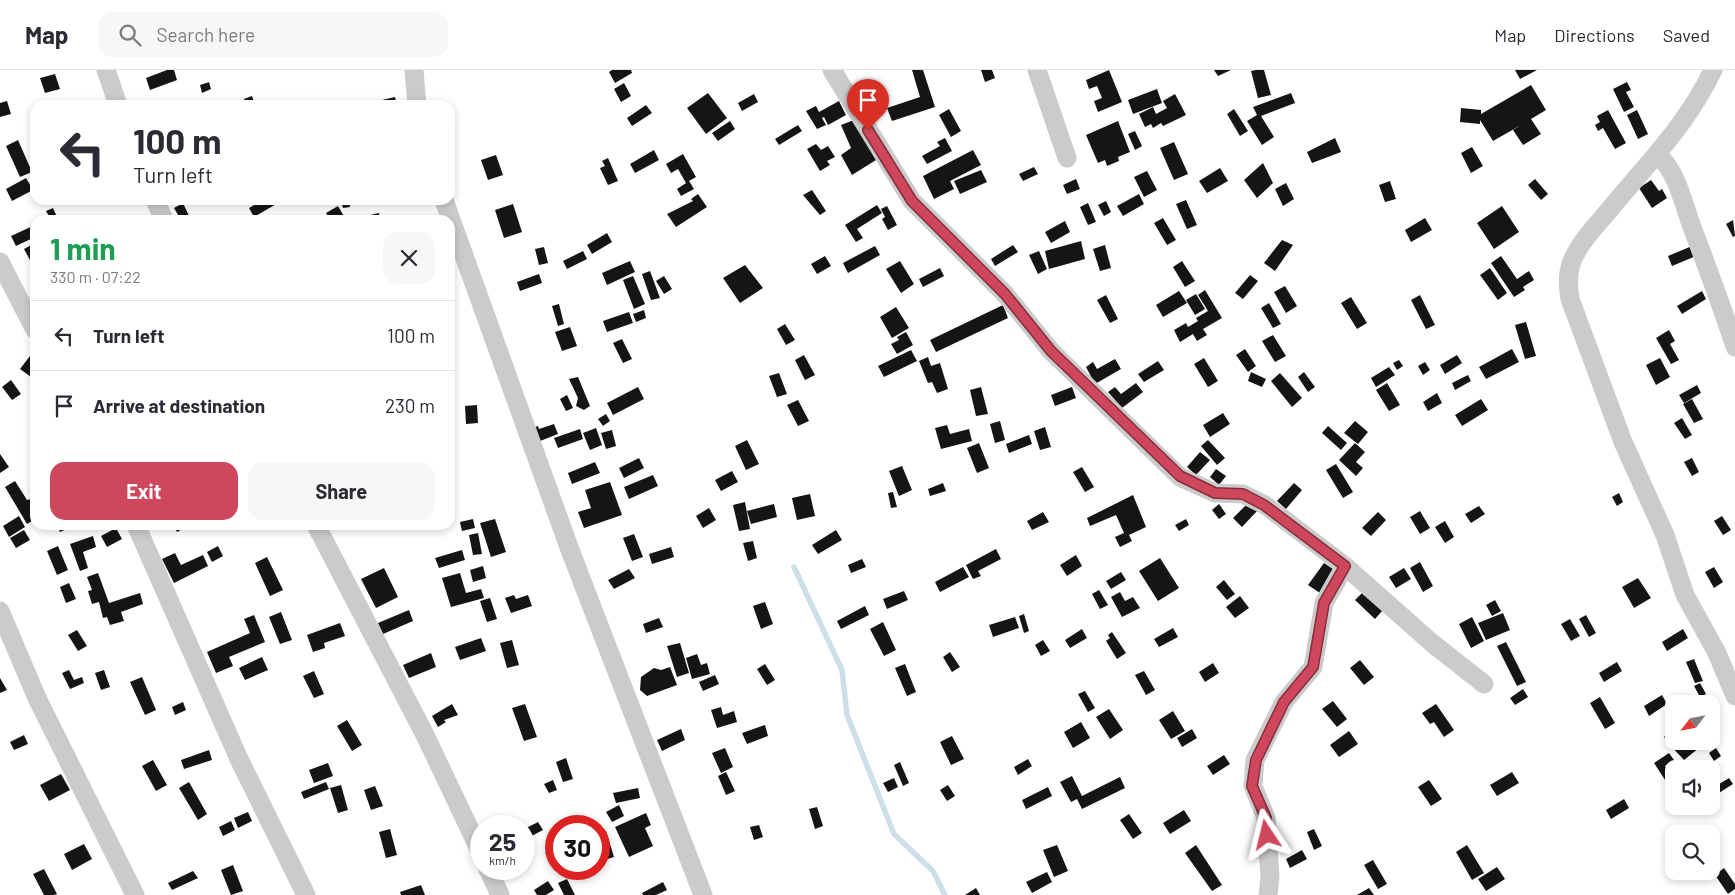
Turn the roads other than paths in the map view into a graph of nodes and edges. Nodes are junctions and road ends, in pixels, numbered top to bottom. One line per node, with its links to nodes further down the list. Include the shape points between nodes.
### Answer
1 (106, 70): 6 (street)
2 (414, 70): 7 (street)
3 (832, 70): 16 (street, via 912,201 1005,294 1051,351 1180,476 1215,493 1243,494 1264,505)
4 (1037, 70): 9 (street)
5 (1713, 70): 8 (street, via 1702,93)
6 (116, 100)
7 (417, 100)
8 (1657, 154): 13 (street, via 1665,160 1675,181); 19 (street, via 1586,236 1572,262 1567,284 1623,442 1664,535 1685,595 1717,653)
9 (1066, 158)
10 (455, 231): 25 (street, via 570,550)
11 (0, 262): 12 (street)
12 (30, 320)
13 (1735, 347)
14 (138, 530): 23 (street, via 239,759)
15 (319, 530): 20 (street, via 425,735)
16 (1345, 566): 18 (street); 26 (street, via 1324,603 1313,667 1284,702 1256,760 1252,786 1266,818)
17 (0, 611): 22 (street, via 37,698)
18 (1484, 684)
19 (1735, 696)
20 (470, 830)
21 (493, 880): 24 (street)
22 (135, 895)
23 (306, 895)
24 (500, 895)
25 (703, 895)
26 (1268, 895)

